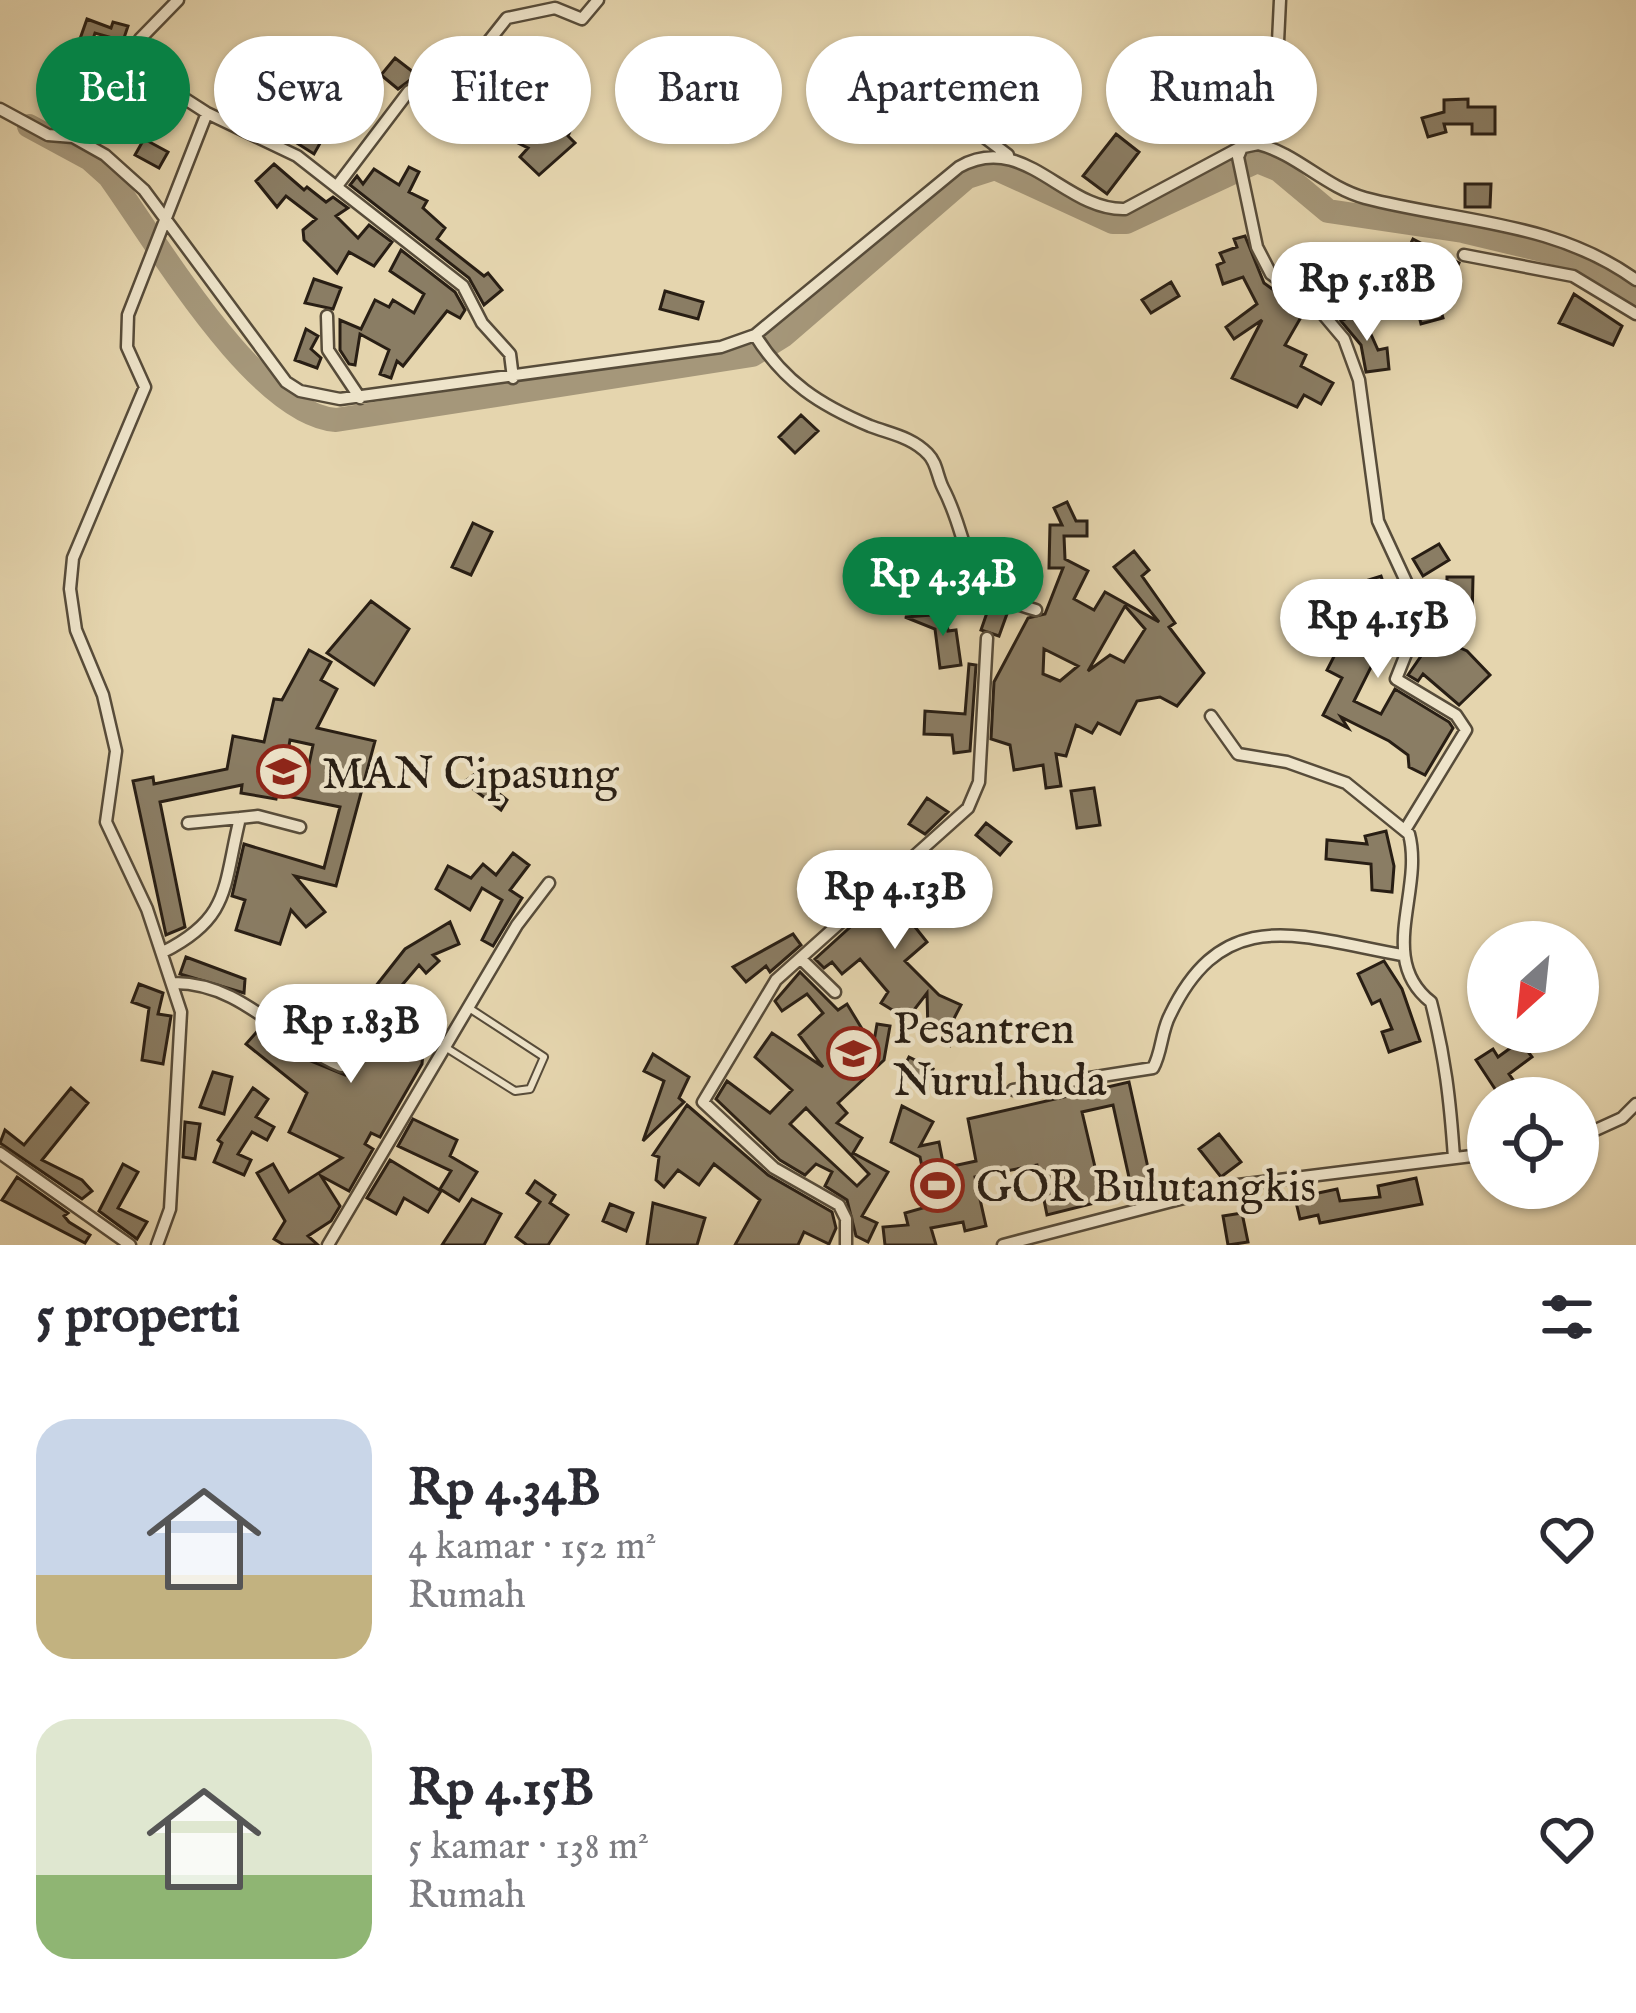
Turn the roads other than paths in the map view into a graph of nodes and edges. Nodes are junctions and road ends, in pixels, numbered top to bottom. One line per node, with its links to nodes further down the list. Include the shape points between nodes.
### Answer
1 (178, 0): 7 (street, via 140,39 137,68)
2 (598, 0): 4 (street, via 582,19 555,8 507,18)
3 (1280, 0): 9 (street, via 1277,63)
4 (494, 36)
5 (408, 94): 11 (street)
6 (0, 110): 12 (street, via 105,155)
7 (207, 113): 11 (street, via 271,141); 12 (street)
8 (993, 144): 10 (street)
9 (1239, 152): 10 (street, via 1125,209 1105,207); 14 (street, via 1270,147 1366,198 1550,237); 26 (street, via 1257,247 1271,274 1344,339 1359,380 1378,520 1416,603 1417,626 1396,679 1466,730)
10 (1010, 157): 17 (street, via 959,167)
11 (337, 186): 18 (street, via 463,286 509,354)
12 (162, 222): 19 (street, via 286,382 317,396); 28 (street, via 126,334 145,387 73,558 70,589 76,630 114,735 106,822)
13 (1464, 255): 15 (street, via 1573,276)
14 (1636, 280)
15 (1636, 314)
16 (326, 316): 19 (street, via 328,350)
17 (757, 338): 18 (street); 20 (street, via 812,399 914,440 933,459 959,516 965,557 984,588)
18 (513, 378): 19 (street)
19 (360, 398)
20 (1036, 610)
21 (987, 638): 30 (street, via 979,782 968,808)
22 (1211, 716): 26 (street, via 1238,754 1346,784)
23 (240, 818): 24 (street); 25 (street); 28 (street, via 213,918 202,933)
24 (188, 823)
25 (300, 827)
26 (1405, 830): 29 (street, via 1412,851)
27 (549, 883): 33 (street)
28 (164, 952): 31 (street)
29 (1402, 955): 36 (street, via 1282,936 1228,942 1182,994 1153,1068); 41 (street, via 1432,1004 1448,1060)
30 (801, 959): 32 (street); 45 (street, via 769,988 703,1102 774,1168 839,1205)
31 (172, 983): 35 (street, via 258,1008 287,1037); 43 (street, via 183,1028 170,1209)
32 (835, 992)
33 (469, 1008): 34 (street); 34 (lane, via 544,1057 530,1089 515,1091)
34 (446, 1047): 44 (street)
35 (340, 1066)
36 (1013, 1090)
37 (1636, 1104): 38 (street)
38 (1599, 1128)
39 (0, 1153): 42 (street)
40 (1467, 1156): 41 (street)
41 (1454, 1158): 46 (street, via 1230,1186)
42 (130, 1245)
43 (157, 1245)
44 (328, 1245)
45 (846, 1245)
46 (1004, 1245)

